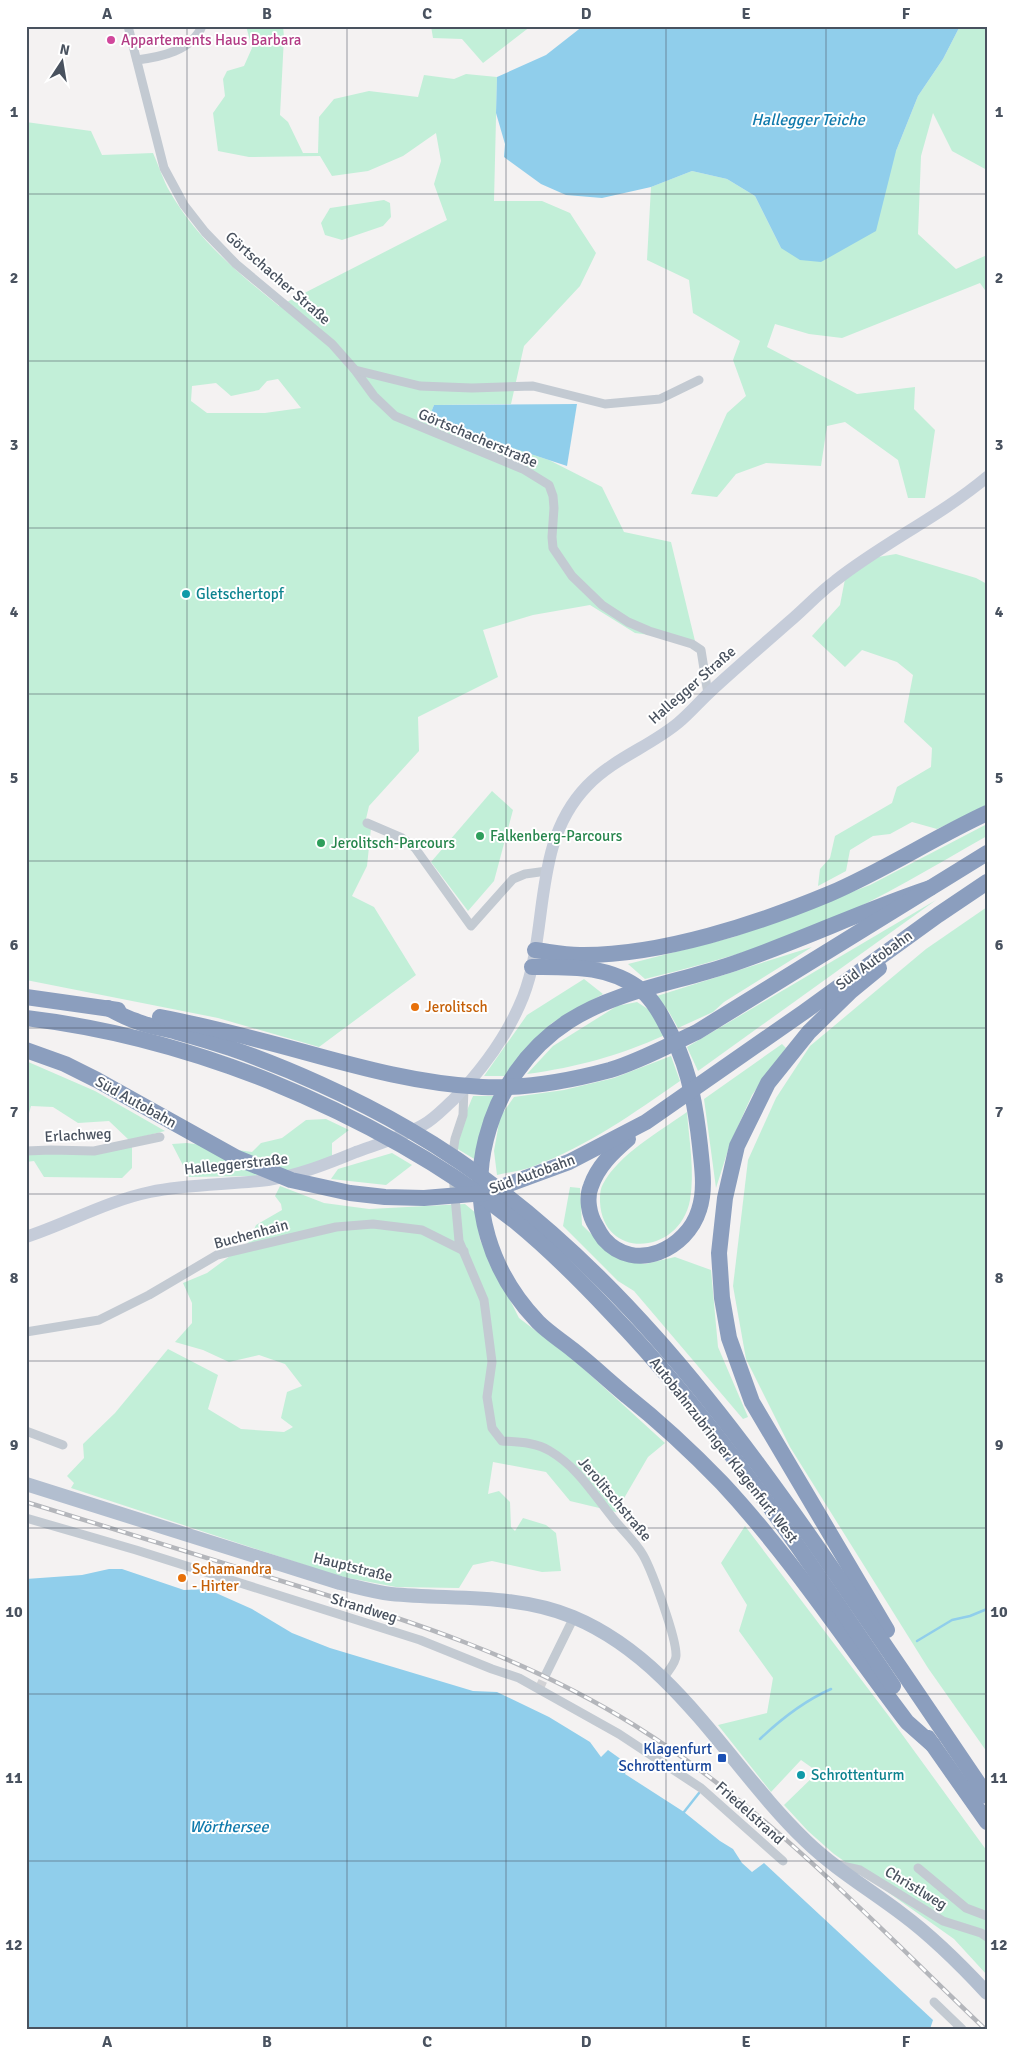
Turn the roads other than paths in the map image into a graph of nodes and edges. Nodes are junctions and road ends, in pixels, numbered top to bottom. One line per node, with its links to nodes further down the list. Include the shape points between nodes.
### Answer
1 (128, 26): 3 (street, Görtschacher Straße)
2 (202, 26): 3 (street, via 183,47 164,57)
3 (137, 60): 4 (street, Görtschacher Straße, via 162,161 184,205 236,264 332,344)
4 (356, 370): 5 (street, via 420,386 532,386 605,404 660,399); 6 (street, Görtschacher Straße, via 374,396)
5 (699, 380)
6 (401, 420): 8 (street, Görtschacherstraße, via 523,469 549,485 554,508 553,548 559,559 602,605 628,622 701,650)
7 (987, 477): 8 (main road, Hallegger Straße, via 958,500 835,581)
8 (708, 694): 12 (main road, Hallegger Straße, via 662,735 608,767 576,798 559,826)
9 (987, 813): 16 (highway, via 828,894 735,928 635,952 583,956)
10 (367, 823): 12 (street, via 402,838 415,848 471,926 513,879)
11 (987, 853): 14 (highway, Süd Autobahn)
12 (547, 871): 16 (main road, Hallegger Straße)
13 (987, 882): 15 (highway, Süd Autobahn)
14 (930, 888): 20 (highway, Süd Autobahn, via 697,1032 611,1070 556,1082 482,1087 412,1079); 37 (highway, via 790,944 617,998 570,1020 550,1035 519,1067 506,1088 493,1114 482,1151 479,1188 488,1240 496,1262 520,1301 541,1324 692,1452 764,1530 907,1722)
15 (938, 915): 23 (highway, Süd Autobahn); 33 (highway, via 904,949 851,991 790,1054 760,1098 731,1166 719,1253 728,1338 752,1402 786,1462)
16 (535, 950): 17 (main road, Hallegger Straße)
17 (532, 967): 22 (main road, Hallegger Straße, via 505,1034 484,1066); 23 (highway, via 597,970 630,982 642,991 661,1015 682,1059 698,1126 703,1177 699,1210 683,1238 674,1246 651,1255 618,1250 604,1239 592,1219 589,1196 606,1159)
18 (26, 998): 20 (highway, Süd Autobahn, via 108,1008 189,1023)
19 (26, 1018): 37 (highway, Autobahnzubringer Klagenfurt West, via 159,1043 231,1066 311,1098 395,1140 463,1183 517,1223 576,1276 648,1351 701,1414 762,1494)
20 (239, 1043): 33 (highway, Autobahnzubringer Klagenfurt West, via 408,1129 540,1221 587,1264 686,1371)
21 (26, 1050): 23 (highway, Süd Autobahn, via 97,1080 237,1158 320,1188 385,1197 424,1198 484,1193 569,1162)
22 (464, 1088): 26 (main road, Halleggerstraße, via 438,1115 424,1124 303,1173 143,1194 112,1202); 27 (street, Jerolitschstraße, via 463,1115 452,1160 457,1227)
23 (646, 1122)
24 (160, 1138): 25 (street, Erlachweg, via 100,1150)
25 (26, 1152)
26 (26, 1237)
27 (464, 1251): 28 (street, Buchenhain, via 422,1230 373,1224 336,1226 217,1255 99,1320); 36 (street, Jerolitschstraße, via 484,1300 492,1362 487,1397 492,1428 502,1441 527,1443 548,1450 569,1464 643,1554 676,1648 676,1659)
28 (26, 1332)
29 (26, 1431): 30 (street)
30 (63, 1445)
31 (26, 1484): 34 (main road, Hauptstraße, via 340,1583 390,1594 511,1601)
32 (26, 1518): 38 (street, Strandweg, via 420,1640 519,1678 619,1734)
33 (820, 1535): 39 (highway, via 905,1661 921,1699)
34 (574, 1617): 35 (street); 36 (main road, Hauptstraße, via 623,1644)
35 (546, 1674)
36 (663, 1678): 42 (main road, Hauptstraße, via 779,1812)
37 (933, 1745): 40 (highway, Autobahnzubringer Klagenfurt West)
38 (674, 1770): 41 (street, Friedelstrand, via 701,1788)
39 (987, 1796)
40 (987, 1822)
41 (783, 1861)
42 (831, 1863): 45 (street, Christlweg, via 860,1870 943,1921 981,1933); 46 (main road, Hauptstraße, via 916,1926)
43 (918, 1868): 44 (street, via 966,1908)
44 (987, 1916)
45 (987, 1938)
46 (987, 1993)
47 (934, 2002): 48 (street)
48 (962, 2029)

